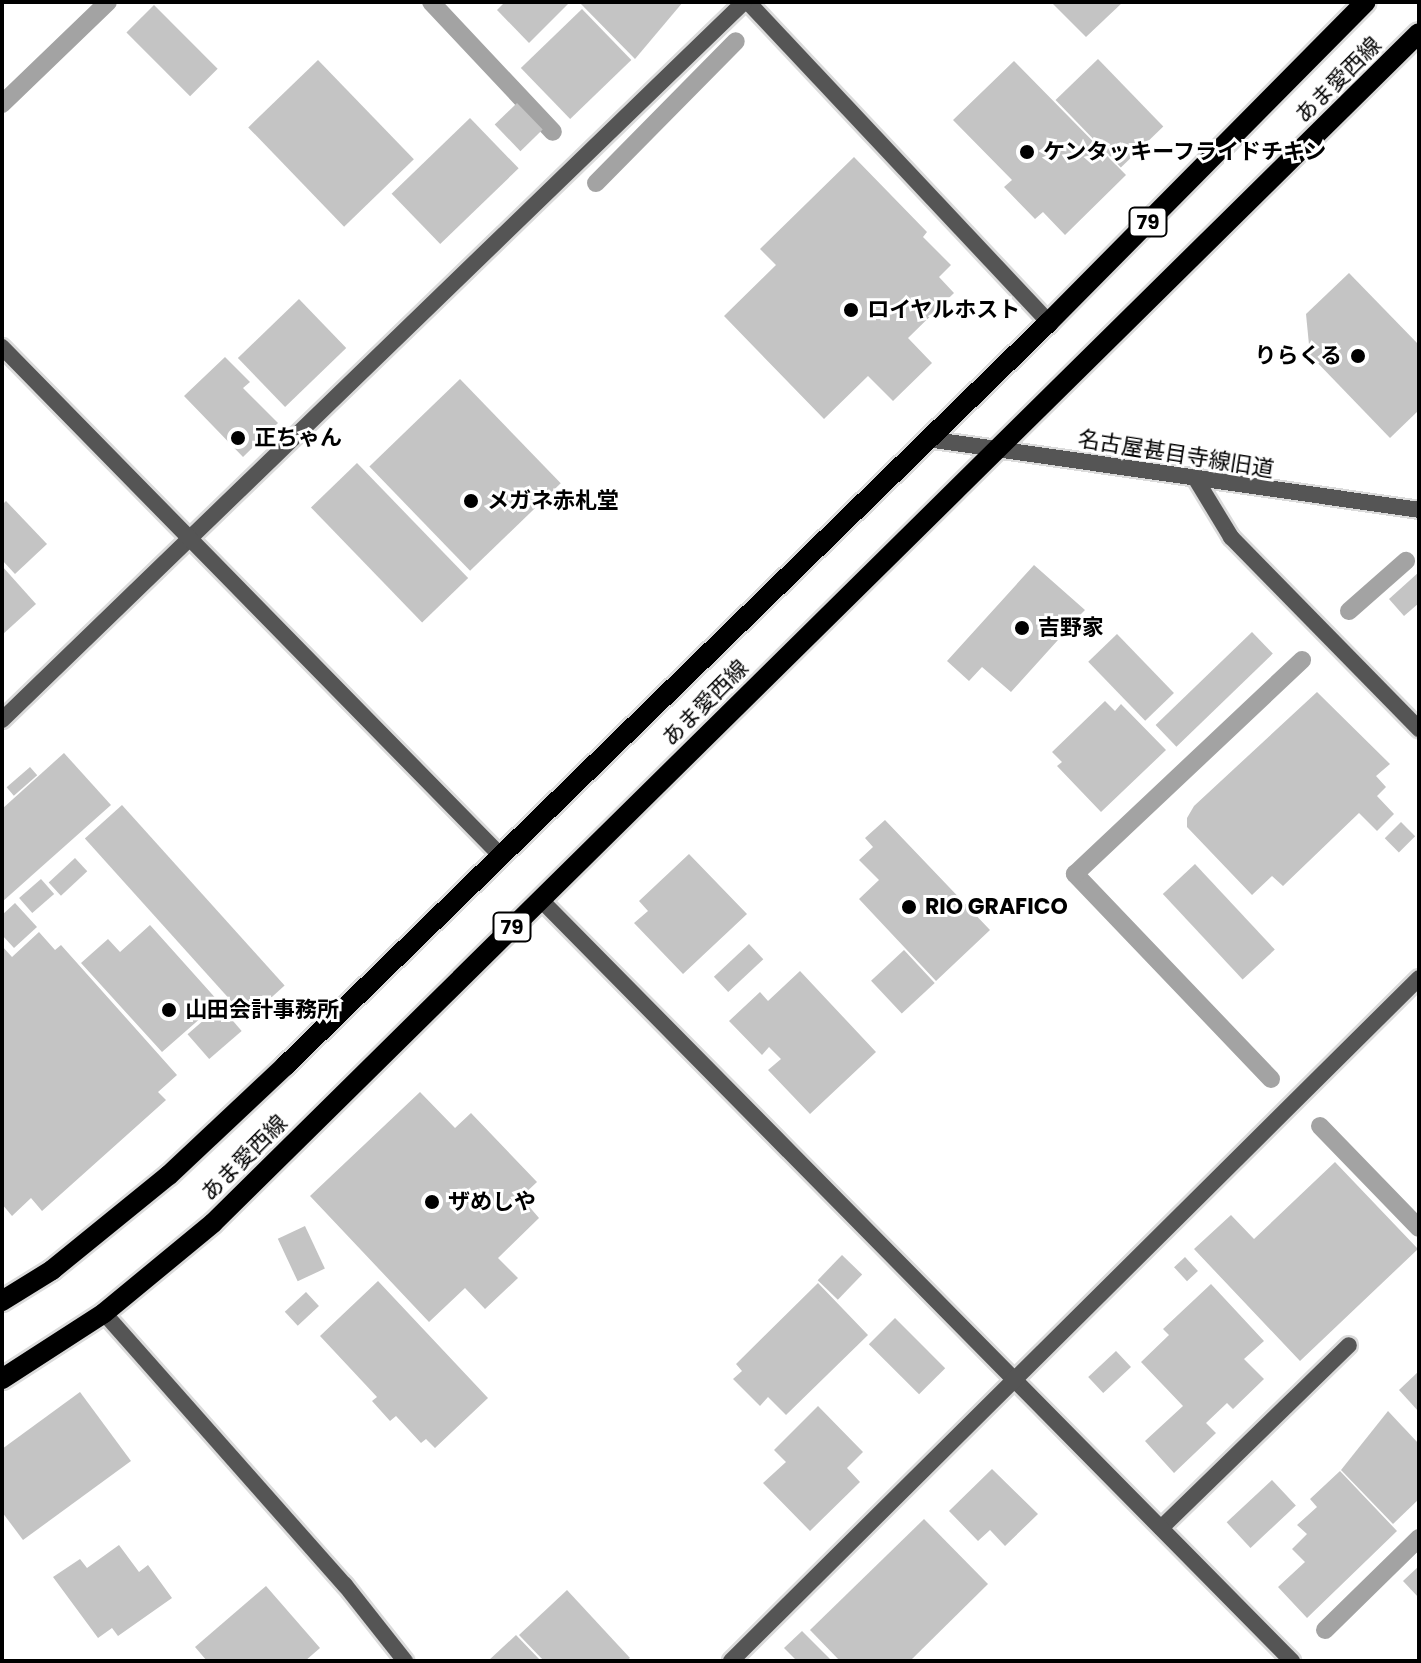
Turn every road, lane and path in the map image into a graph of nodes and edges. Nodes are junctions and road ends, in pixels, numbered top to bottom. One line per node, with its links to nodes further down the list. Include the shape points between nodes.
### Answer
1 (746, 2): 4 (street); 10 (street)
2 (1366, 2): 4 (main road, あま愛西線 / 79)
3 (1419, 33): 7 (main road, あま愛西線 / 79)
4 (1049, 322): 6 (main road, あま愛西線 / 79)
5 (2, 347): 10 (street)
6 (927, 439): 7 (street, 名古屋甚目寺線旧道); 13 (main road, あま愛西線 / 79)
7 (999, 448): 8 (street, 名古屋甚目寺線旧道); 14 (main road, あま愛西線 / 79)
8 (1197, 481): 9 (street, 名古屋甚目寺線旧道); 12 (street, via 1231,537)
9 (1419, 510)
10 (190, 541): 11 (street); 13 (street)
11 (2, 720)
12 (1419, 729)
13 (499, 854): 16 (main road, あま愛西線 / 79, via 169,1175 52,1270)
14 (540, 899): 17 (main road, あま愛西線 / 79, via 213,1223); 20 (street)
15 (1419, 978): 20 (street)
16 (2, 1301)
17 (104, 1313): 19 (main road, あま愛西線 / 79); 22 (street)
18 (1349, 1345): 21 (street)
19 (2, 1379)
20 (1016, 1382): 21 (street); 23 (street)
21 (1161, 1528): 24 (street)
22 (405, 1661)
23 (731, 1661)
24 (1292, 1661)

